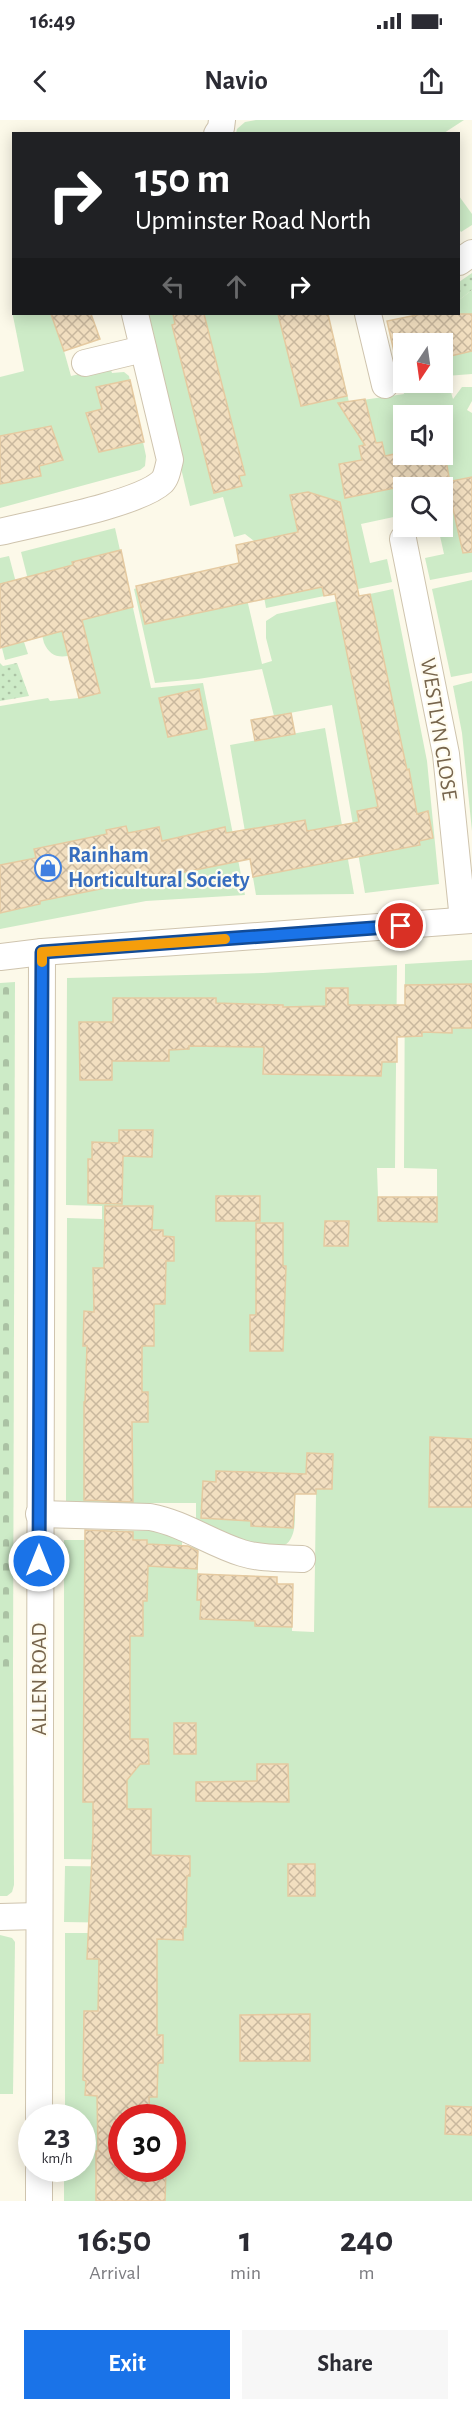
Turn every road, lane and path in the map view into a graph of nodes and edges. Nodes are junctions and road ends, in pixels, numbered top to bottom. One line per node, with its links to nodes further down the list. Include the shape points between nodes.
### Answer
1 (135, 315): 3 (street)
2 (368, 315): 5 (street)
3 (143, 349): 4 (street); 6 (street, via 170,460 164,480 128,499)
4 (86, 363)
5 (385, 385)
6 (0, 532)
7 (403, 538): 8 (street, WESTLYN CLOSE, via 446,754)
8 (467, 920): 9 (street)
9 (42, 952): 10 (street); 11 (street, ALLEN ROAD)
10 (0, 957)
11 (39, 1514): 12 (street, via 150,1517 166,1520 239,1552); 13 (street, ALLEN ROAD)
12 (302, 1559)
13 (39, 1916): 14 (street); 15 (street, ALLEN ROAD)
14 (0, 1917)
15 (39, 2104)
16 (39, 2182): 17 (street)
17 (39, 2201)

